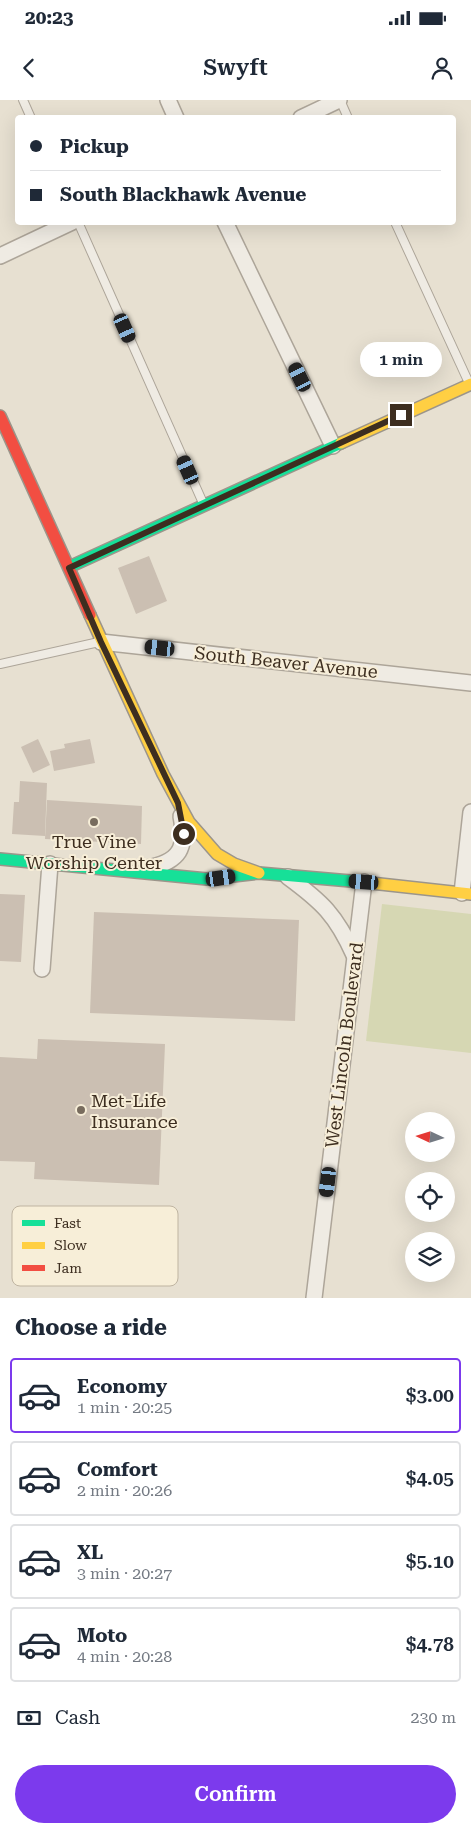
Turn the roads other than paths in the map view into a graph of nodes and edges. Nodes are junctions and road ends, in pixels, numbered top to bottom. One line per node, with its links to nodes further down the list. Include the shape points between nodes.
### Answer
1 (23, 100): 4 (lane)
2 (168, 100): 5 (street)
3 (339, 100): 6 (street); 7 (lane)
4 (30, 115)
5 (175, 115)
6 (307, 115)
7 (346, 115)
8 (66, 225): 12 (street)
9 (79, 225): 16 (lane)
10 (226, 225): 15 (street)
11 (397, 225): 13 (lane)
12 (0, 256)
13 (470, 384): 15 (street)
14 (0, 416): 17 (street)
15 (333, 446): 16 (street)
16 (204, 505): 17 (street)
17 (69, 568): 18 (street)
18 (101, 642): 19 (lane); 20 (street, South Beaver Avenue); 21 (street)
19 (0, 664)
20 (471, 683)
21 (178, 803): 25 (street, via 184,844 175,857 163,865); 26 (street, via 212,850 226,861)
22 (471, 812): 29 (street)
23 (0, 859): 24 (street)
24 (50, 864): 25 (street); 31 (street)
25 (131, 871): 26 (street, via 207,879)
26 (258, 874): 27 (street)
27 (286, 876): 28 (street); 30 (street, via 331,913)
28 (364, 882): 29 (street); 30 (street, West Lincoln Boulevard)
29 (467, 893)
30 (354, 955): 32 (street, West Lincoln Boulevard)
31 (42, 969)
32 (314, 1298)

